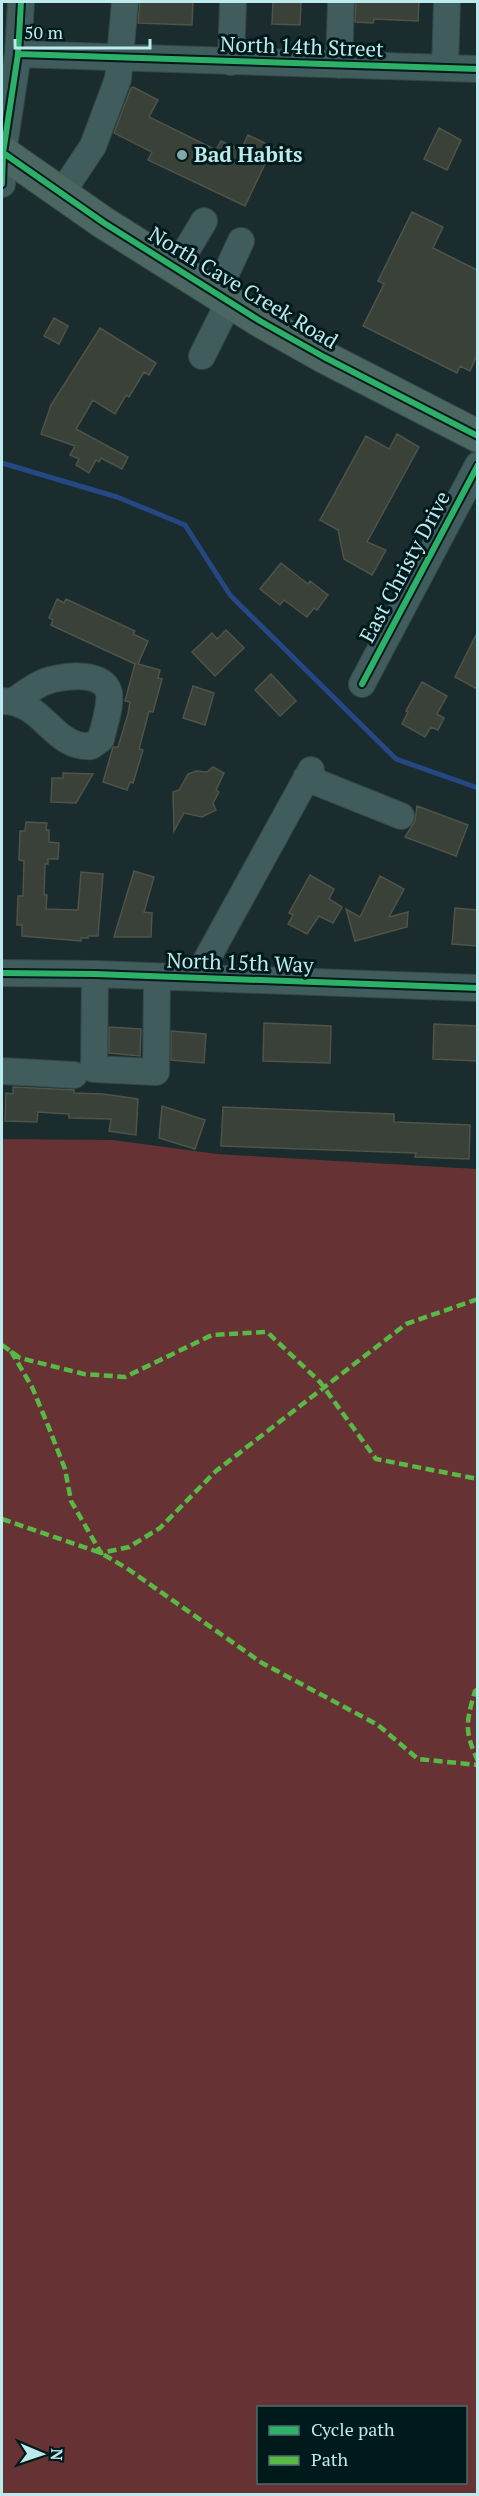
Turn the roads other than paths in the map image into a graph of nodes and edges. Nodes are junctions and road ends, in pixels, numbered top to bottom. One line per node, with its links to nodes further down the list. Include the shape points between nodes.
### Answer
1 (21, 2): 6 (street)
2 (125, 2): 7 (street)
3 (233, 2): 8 (street)
4 (341, 2): 9 (street)
5 (447, 2): 10 (street)
6 (18, 54): 7 (street, North 14th Street); 12 (street)
7 (120, 57): 8 (street, North 14th Street); 13 (street, via 118,79 93,146)
8 (231, 62): 9 (street, North 14th Street)
9 (339, 65): 10 (street, North 14th Street)
10 (445, 68): 11 (street, North 14th Street)
11 (477, 69)
12 (2, 163): 13 (main road, North Cave Creek Road)
13 (61, 194): 16 (main road, North Cave Creek Road)
14 (204, 221): 16 (street)
15 (241, 240): 17 (street)
16 (176, 268): 17 (main road, North Cave Creek Road)
17 (223, 298): 18 (street); 19 (main road, North Cave Creek Road, via 324,357)
18 (202, 356)
19 (477, 436)
20 (477, 465): 21 (street, East Christy Drive)
21 (362, 684)
22 (401, 816): 26 (street, via 309,774)
23 (2, 973): 24 (street, North 15th Way)
24 (95, 974): 25 (street, North 15th Way); 25 (street, via 94,1069 156,1072)
25 (157, 977): 26 (street, North 15th Way)
26 (197, 977): 27 (street, North 15th Way)
27 (477, 988)
28 (2, 1071): 29 (street)
29 (74, 1075)

